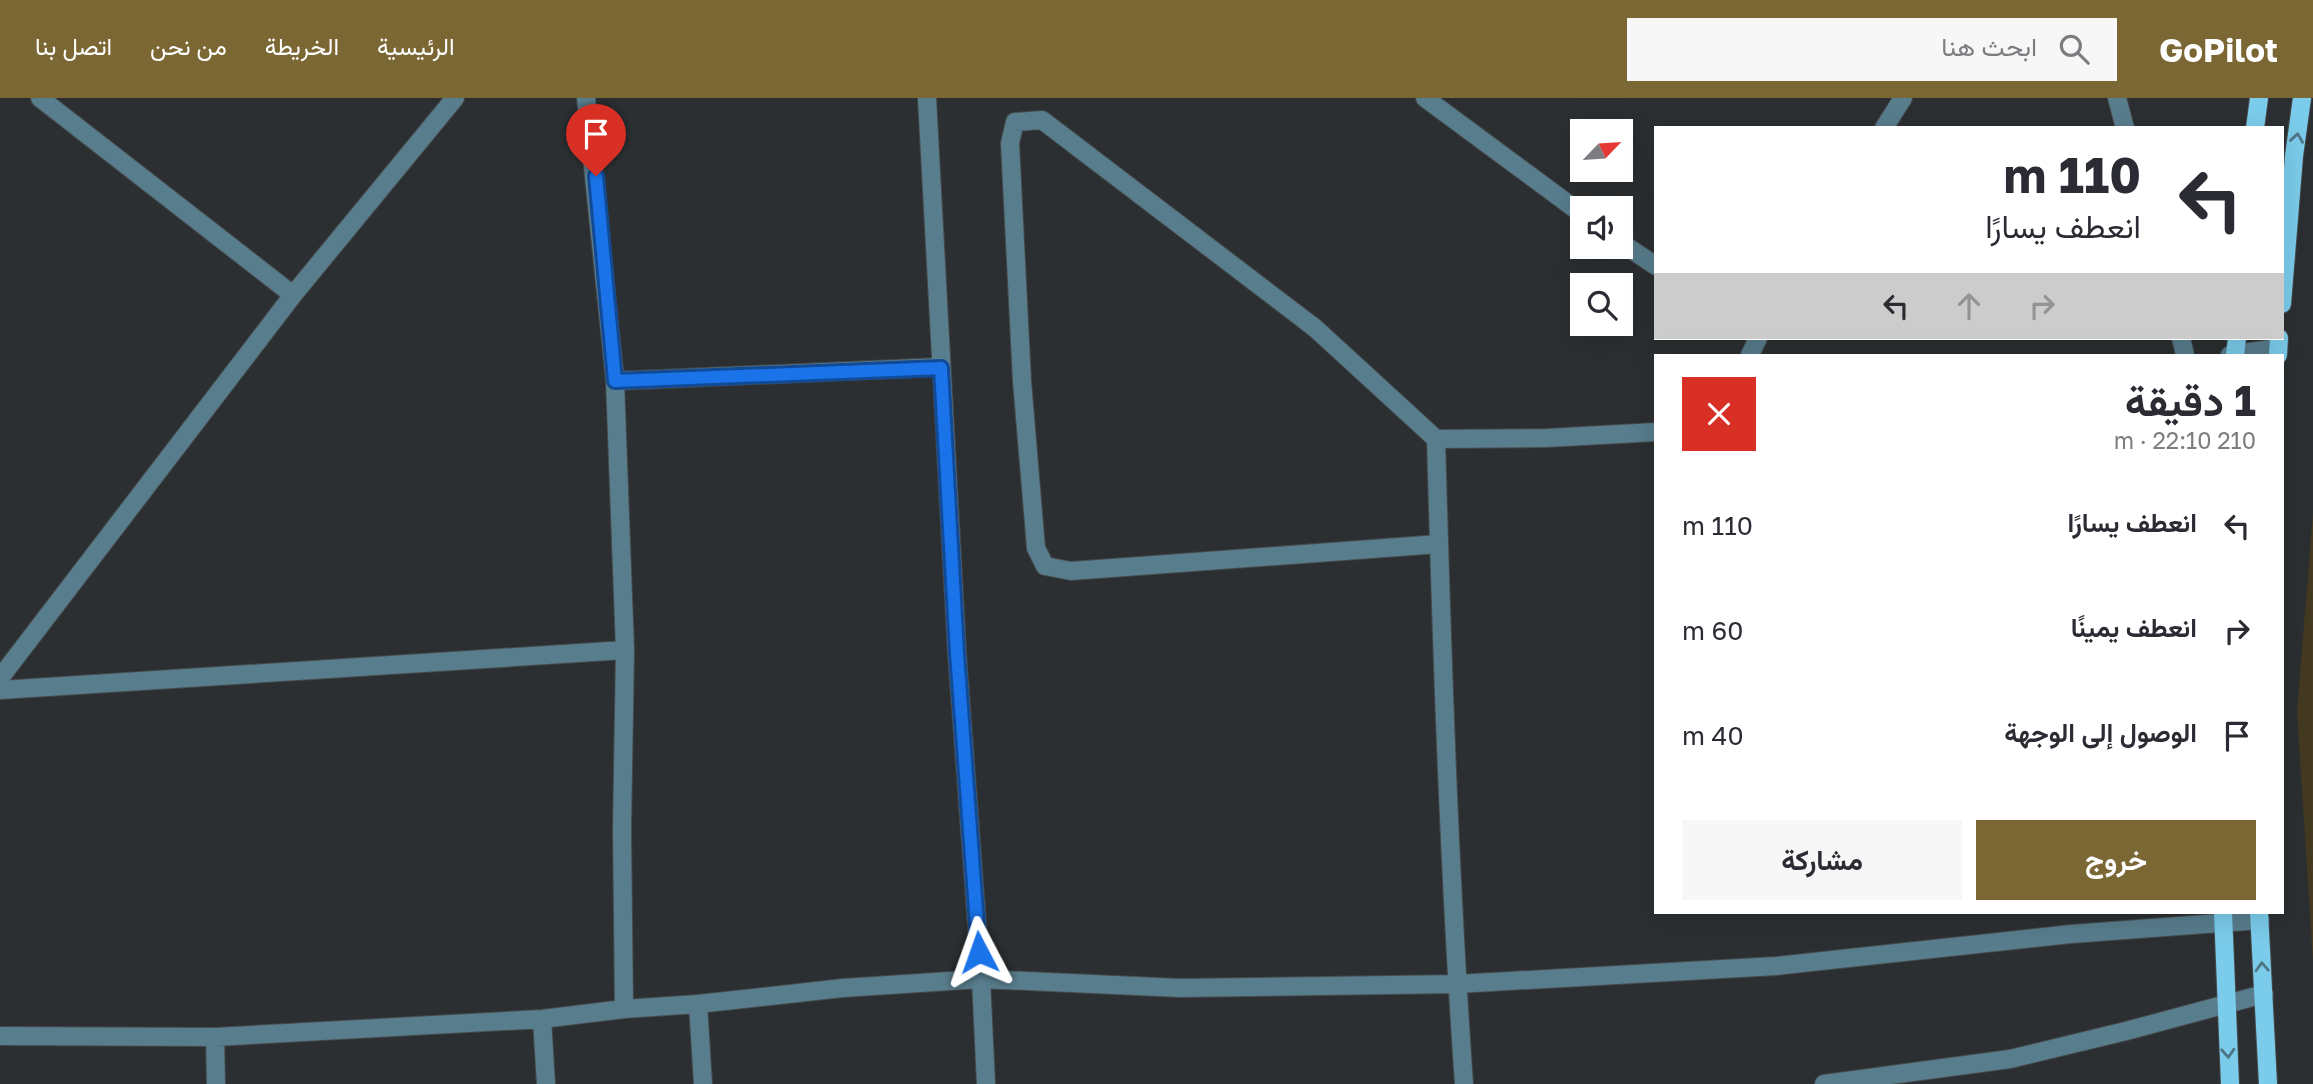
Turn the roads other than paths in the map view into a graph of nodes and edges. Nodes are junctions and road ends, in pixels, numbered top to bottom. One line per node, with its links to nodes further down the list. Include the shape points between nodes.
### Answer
1 (40, 98): 17 (street)
2 (455, 98): 17 (street)
3 (586, 98): 21 (street)
4 (927, 98): 20 (street)
5 (1425, 98): 13 (street)
6 (1903, 98): 10 (street)
7 (2117, 98): 11 (street)
8 (2259, 98): 12 (main road)
9 (2302, 98): 16 (main road, one-way to 9)
10 (1885, 126)
11 (2124, 126)
12 (2255, 126)
13 (1570, 205)
14 (1633, 251): 15 (street)
15 (1654, 265)
16 (2284, 279)
17 (293, 295): 26 (street)
18 (2278, 347): 19 (street)
19 (2240, 354)
20 (941, 368): 21 (street); 30 (street)
21 (615, 381): 25 (street)
22 (1654, 432): 23 (street)
23 (1436, 439): 24 (street); 24 (street, via 1315,328 1042,120 1015,122 1010,142 1022,381 1036,548 1045,566 1070,571)
24 (1438, 544): 31 (street)
25 (625, 650): 27 (street); 35 (street)
26 (0, 678)
27 (0, 690)
28 (2260, 916): 29 (street); 32 (main road, one-way to 28)
29 (2223, 917): 31 (street, via 1776,967); 33 (main road)
30 (981, 979): 31 (street, via 1180,988); 34 (street); 42 (street)
31 (1457, 984): 43 (street)
32 (2263, 994): 33 (street); 46 (main road)
33 (2226, 1003): 44 (street, via 2010,1059); 45 (main road, one-way to 45)
34 (698, 1004): 35 (street); 41 (street)
35 (624, 1009): 36 (street)
36 (542, 1019): 38 (street); 40 (street)
37 (0, 1036): 38 (street)
38 (215, 1037): 39 (street)
39 (216, 1084)
40 (546, 1084)
41 (703, 1084)
42 (986, 1084)
43 (1464, 1084)
44 (1824, 1084)
45 (2230, 1084)
46 (2268, 1084)

